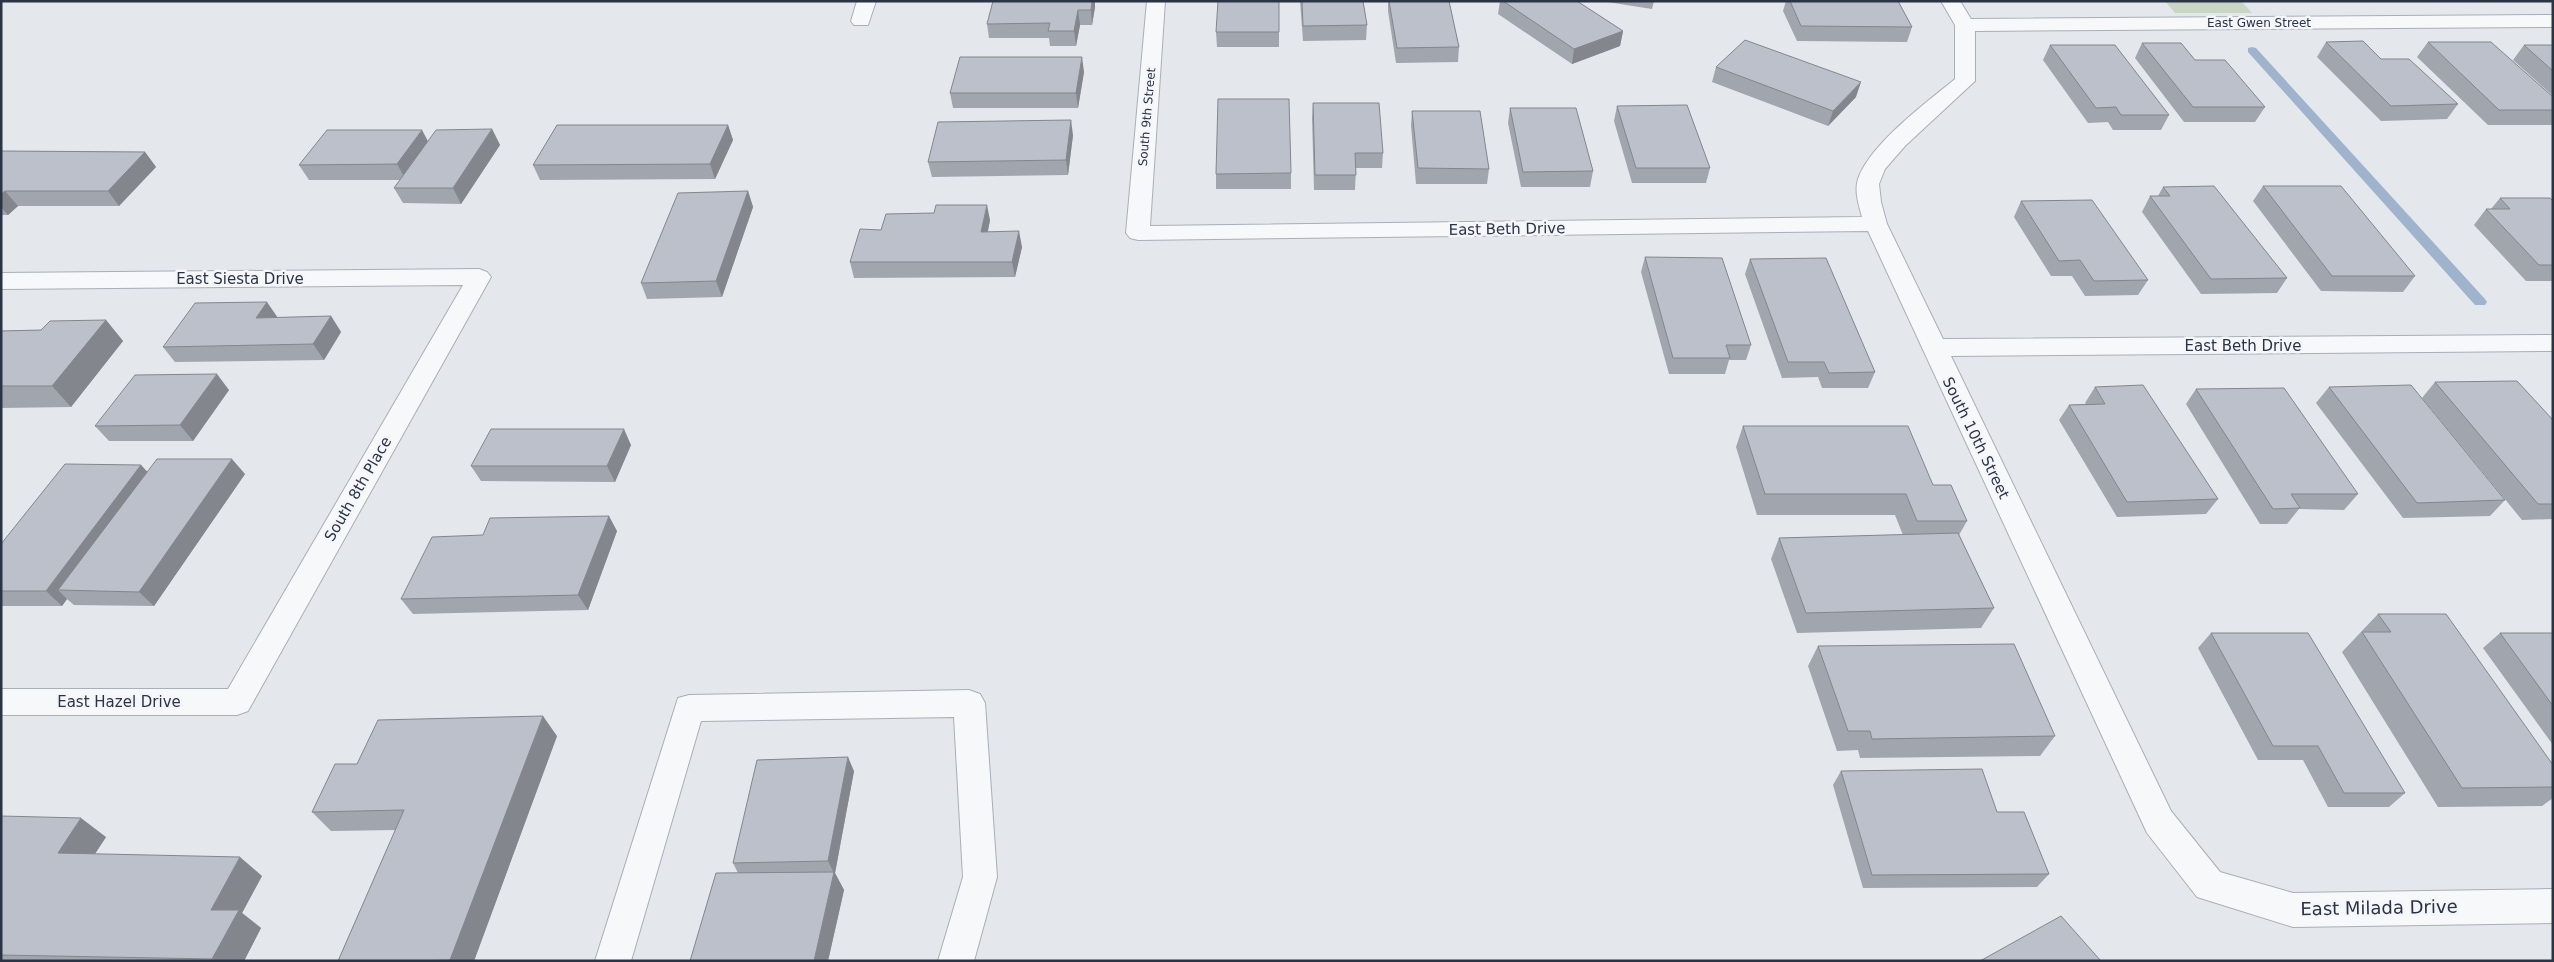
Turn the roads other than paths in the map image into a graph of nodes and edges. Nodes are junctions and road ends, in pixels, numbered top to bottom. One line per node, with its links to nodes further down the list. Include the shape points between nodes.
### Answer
1 (867, 1): 4 (street)
2 (1156, 1): 8 (street, South 9th Street)
3 (1950, 1): 6 (street)
4 (861, 21)
5 (2553, 21): 6 (street, East Gwen Street)
6 (1965, 25): 7 (street, South 10th Street, via 1964,81 1882,158 1868,180)
7 (1876, 224): 8 (street, East Beth Drive); 12 (street, South 10th Street)
8 (1138, 233)
9 (479, 277): 10 (street, East Siesta Drive); 14 (street, South 8th Place)
10 (1, 281)
11 (2553, 343): 12 (street, East Beth Drive)
12 (1933, 348): 15 (street, South 10th Street, via 2159,822)
13 (1, 702): 14 (street, East Hazel Drive)
14 (237, 702)
15 (2209, 885): 16 (street, East Milada Drive, via 2293,910)
16 (2553, 906)
17 (613, 961): 18 (street, via 688,708 969,703 980,877)
18 (956, 961)

